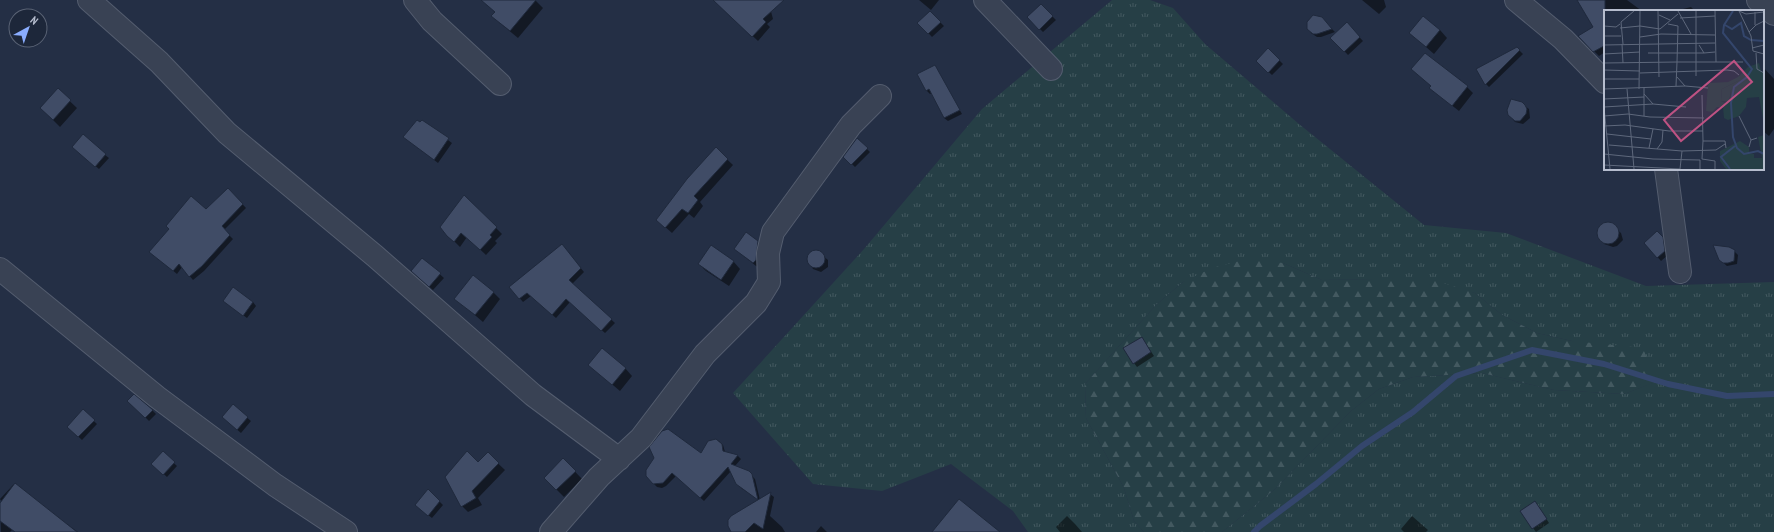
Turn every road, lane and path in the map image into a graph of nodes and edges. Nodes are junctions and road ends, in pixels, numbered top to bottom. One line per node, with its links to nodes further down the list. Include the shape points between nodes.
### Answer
1 (89, 0): 14 (street, via 159,62 227,133 375,256 533,395)
2 (415, 0): 9 (street, via 432,21)
3 (985, 0): 7 (street)
4 (1516, 0): 8 (street, via 1563,39)
5 (1758, 0): 6 (street)
6 (1774, 14)
7 (1051, 69)
8 (1604, 81)
9 (500, 84)
10 (880, 96): 14 (street, via 851,125 773,232 768,253 769,282 756,303 705,354 641,438)
11 (1666, 170): 13 (street)
12 (0, 269): 15 (street, via 157,397 275,485)
13 (1680, 272)
14 (619, 459): 16 (street, via 599,477)
15 (346, 532)
16 (551, 532)

